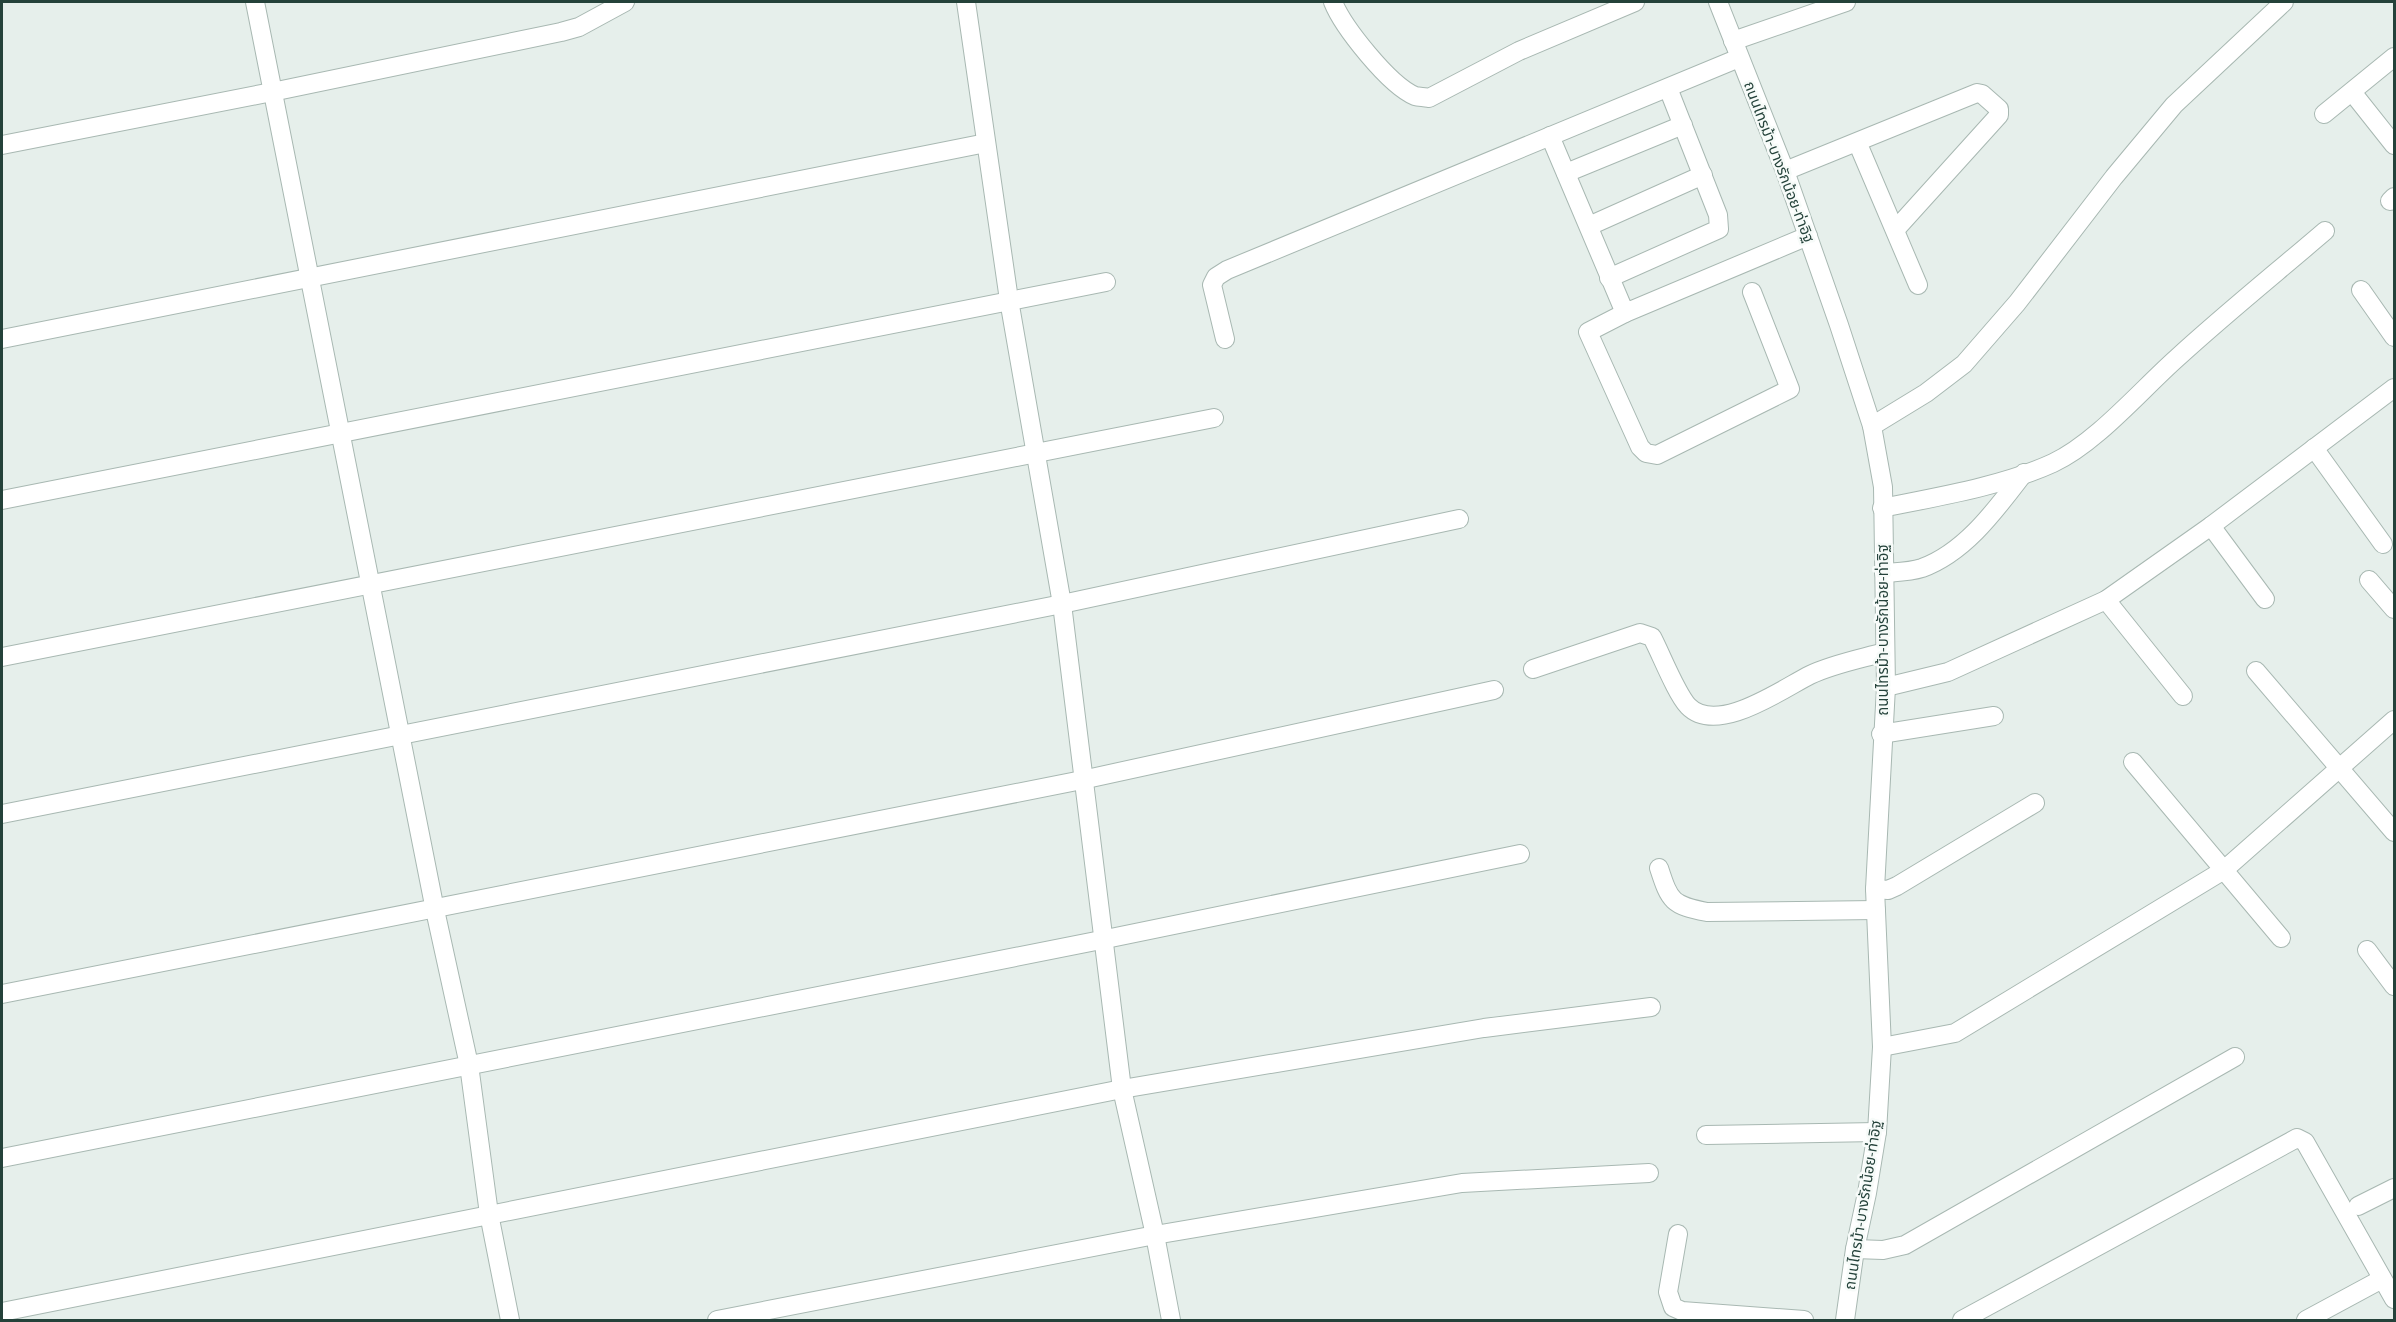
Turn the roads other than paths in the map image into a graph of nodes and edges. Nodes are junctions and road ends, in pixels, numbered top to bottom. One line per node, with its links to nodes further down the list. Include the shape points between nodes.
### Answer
1 (255, 2): 13 (street)
2 (625, 2): 13 (street, via 579,27)
3 (966, 2): 18 (street)
4 (1333, 2): 8 (street, via 1363,46 1395,82 1415,96 1429,98 1519,51)
5 (1718, 2): 9 (street, ถนนไทรม้า-บางรักน้อย-ท่าอิฐ)
6 (1846, 2): 9 (street)
7 (2284, 2): 42 (street, via 2174,105 2017,303 1964,363 1926,393)
8 (1629, 3)
9 (1733, 41): 11 (street, ถนนไทรม้า-บางรักน้อย-ท่าอิฐ)
10 (2394, 57): 14 (street)
11 (1739, 58): 12 (street); 22 (street, ถนนไทรม้า-บางรักน้อย-ท่าอิฐ)
12 (1668, 88): 16 (street); 17 (street)
13 (272, 92): 20 (street); 29 (street)
14 (2352, 92): 15 (street); 21 (street)
15 (2324, 114)
16 (1683, 125): 23 (street); 24 (street)
17 (1551, 136): 23 (street); 39 (street, via 1216,277 1212,285)
18 (987, 143): 29 (street); 35 (street)
19 (1858, 144): 22 (street); 26 (street); 26 (street, via 1977,93 2000,111)
20 (2, 145)
21 (2394, 145)
22 (1785, 171): 28 (street, ถนนไทรม้า-บางรักน้อย-ท่าอิฐ)
23 (1566, 173): 25 (street)
24 (1702, 175): 25 (street); 30 (street, via 1718,215 1719,229)
25 (1589, 226): 30 (street)
26 (1896, 229): 32 (street)
27 (2325, 231): 46 (street, via 2078,448)
28 (1808, 236): 36 (street); 42 (street, ถนนไทรม้า-บางรักน้อย-ท่าอิฐ)
29 (311, 277): 38 (street); 43 (street)
30 (1609, 278): 36 (street)
31 (1106, 282): 35 (street)
32 (1918, 285)
33 (2361, 290): 37 (street)
34 (1752, 292): 36 (street, via 1790,390 1657,455 1640,447 1588,332)
35 (1009, 300): 43 (street); 45 (street)
36 (1625, 313)
37 (2394, 338)
38 (2, 339)
39 (1225, 339)
40 (2394, 388): 44 (street)
41 (1214, 417): 45 (street)
42 (1872, 426): 48 (street, ถนนไทรม้า-บางรักน้อย-ท่าอิฐ, via 1883,487)
43 (340, 433): 47 (street); 54 (street)
44 (2313, 448): 50 (street); 51 (street)
45 (1036, 452): 54 (street); 57 (street)
46 (2025, 473): 48 (street, via 1954,494); 52 (street, via 1990,517 1950,552 1921,568)
47 (2, 500)
48 (1882, 508): 52 (street, ถนนไทรม้า-บางรักน้อย-ท่าอิฐ)
49 (1459, 519): 57 (street)
50 (2211, 526): 55 (street); 56 (street)
51 (2383, 544)
52 (1884, 573): 59 (street, ถนนไทรม้า-บางรักน้อย-ท่าอิฐ)
53 (2369, 580): 58 (street)
54 (370, 583): 60 (street); 69 (street)
55 (2265, 599)
56 (2106, 600): 63 (street, via 1948,672); 65 (street)
57 (1062, 603): 69 (street); 72 (street)
58 (2394, 609)
59 (1885, 652): 61 (street, via 1811,674 1743,710 1714,716 1700,714 1688,705 1652,637 1640,633); 63 (street, ถนนไทรม้า-บางรักน้อย-ท่าอิฐ)
60 (2, 657)
61 (1533, 669)
62 (2256, 671): 71 (street)
63 (1886, 687): 68 (street, ถนนไทรม้า-บางรักน้อย-ท่าอิฐ)
64 (1494, 690): 72 (street)
65 (2183, 696)
66 (1994, 717): 68 (street)
67 (2394, 720): 71 (street)
68 (1881, 734): 79 (street, ถนนไทรม้า-บางรักน้อย-ท่าอิฐ)
69 (401, 736): 74 (street); 80 (street)
70 (2133, 762): 78 (street)
71 (2340, 768): 75 (street); 78 (street)
72 (1082, 780): 80 (street); 83 (street)
73 (2035, 803): 79 (street, via 1897,886)
74 (2, 814)
75 (2394, 832)
76 (1520, 854): 83 (street)
77 (1659, 868): 81 (street, via 1669,897 1681,907 1707,912)
78 (2224, 870): 82 (street); 88 (street, via 1954,1033)
79 (1875, 889): 81 (street, ถนนไทรม้า-บางรักน้อย-ท่าอิฐ)
80 (435, 910): 86 (street); 90 (street)
81 (1876, 910): 88 (street, ถนนไทรม้า-บางรักน้อย-ท่าอิฐ)
82 (2281, 938)
83 (1101, 940): 90 (street); 91 (street)
84 (2367, 950): 85 (street)
85 (2394, 986)
86 (2, 994)
87 (1651, 1007): 91 (street, via 1484,1028)
88 (1882, 1047): 92 (street, ถนนไทรม้า-บางรักน้อย-ท่าอิฐ)
89 (2235, 1057): 101 (street, via 1905,1245 1882,1250)
90 (469, 1065): 94 (street); 98 (street)
91 (1122, 1089): 98 (street); 100 (street)
92 (1877, 1132): 93 (street); 101 (street, ถนนไทรม้า-บางรักน้อย-ท่าอิฐ)
93 (1707, 1135)
94 (2, 1158)
95 (1649, 1173): 100 (street, via 1462,1183)
96 (2394, 1188): 97 (street)
97 (2358, 1206)
98 (489, 1214): 104 (street); 106 (street)
99 (1678, 1234): 109 (street, via 1668,1292 1673,1307 1682,1311)
100 (1155, 1235): 107 (street); 108 (street)
101 (1855, 1249): 110 (street, ถนนไทรม้า-บางรักน้อย-ท่าอิฐ)
102 (2382, 1279): 103 (street); 105 (street, via 2305,1142 2297,1138); 111 (street)
103 (2394, 1299)
104 (2, 1312)
105 (1972, 1318)
106 (510, 1320)
107 (717, 1320)
108 (1171, 1320)
109 (1804, 1320)
110 (1845, 1320)
111 (2306, 1320)

